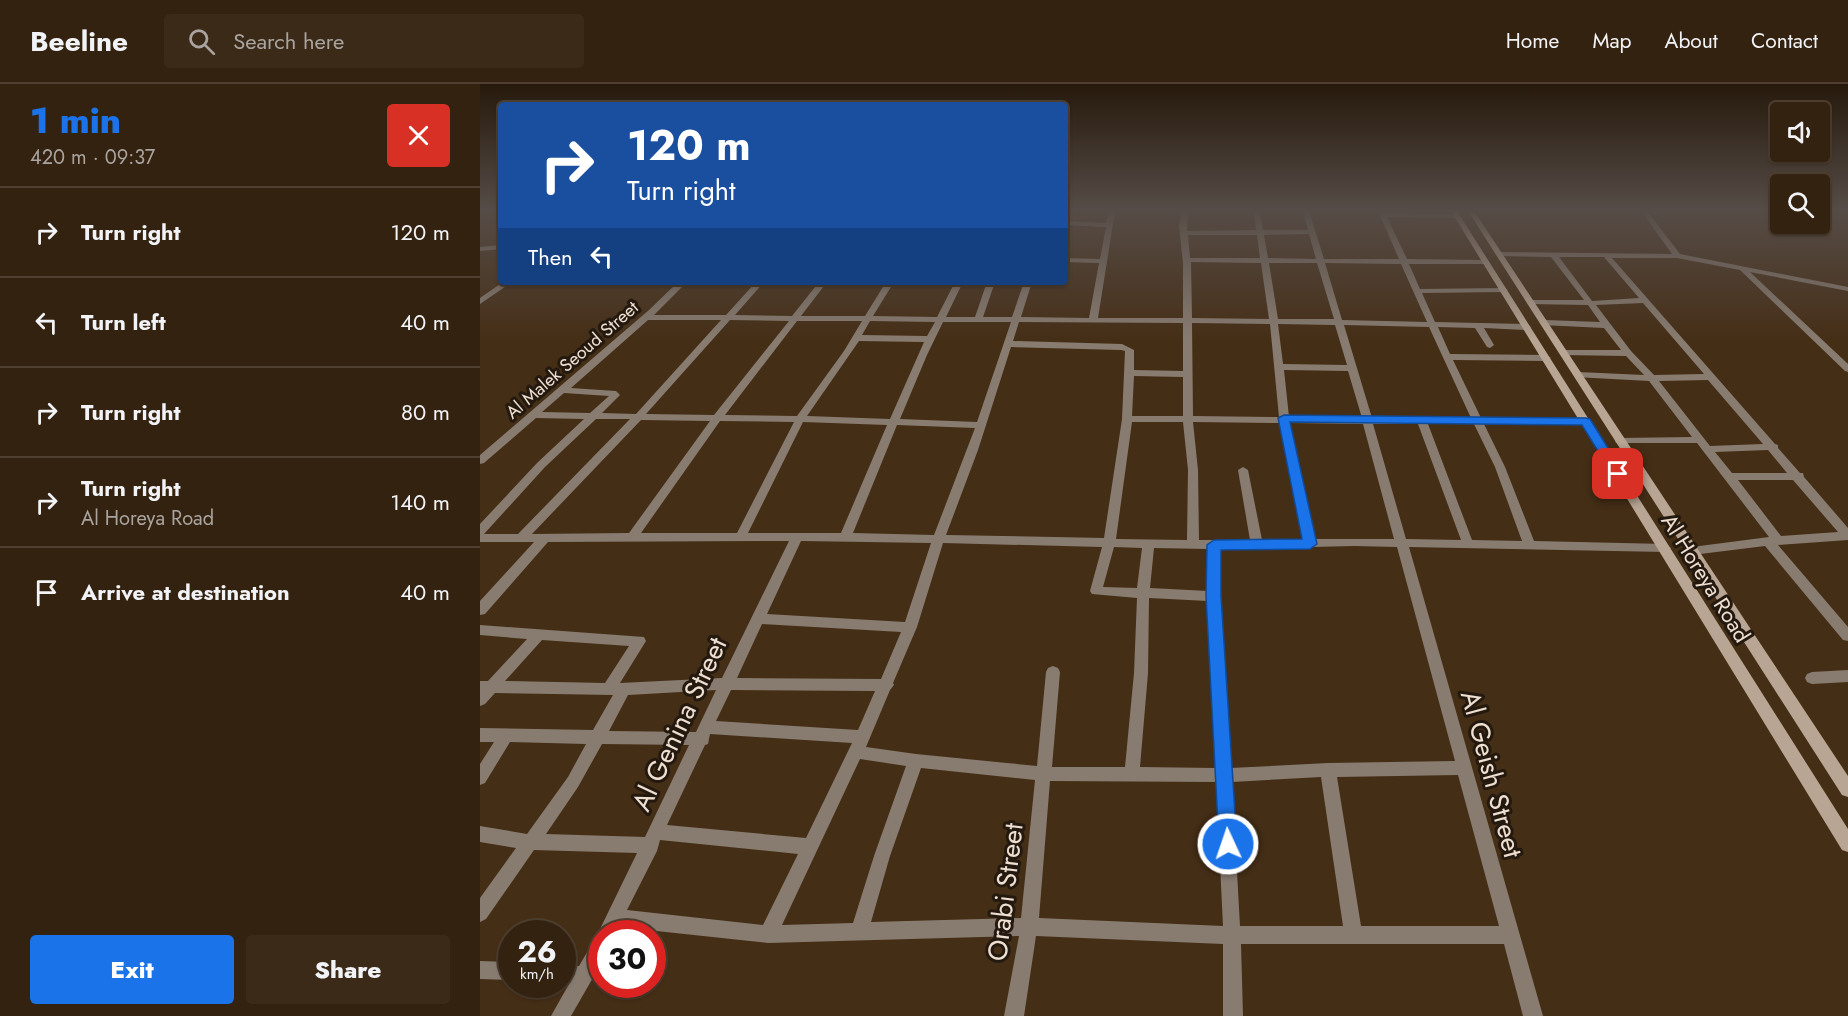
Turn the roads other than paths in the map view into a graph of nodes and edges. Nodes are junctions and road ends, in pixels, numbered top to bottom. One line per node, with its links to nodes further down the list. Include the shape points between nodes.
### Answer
1 (1103, 254): 15 (street)
2 (1186, 254): 13 (street)
3 (1263, 254): 14 (street)
4 (1319, 254): 17 (street, Al Geish Street)
5 (1400, 254): 18 (street)
6 (1482, 254): 16 (main road, Al Horeya Road)
7 (1499, 254): 35 (main road, Al Horeya Road)
8 (1553, 254): 36 (street)
9 (1579, 254): 10 (street)
10 (1606, 255): 11 (street); 33 (street)
11 (1677, 256): 19 (street)
12 (1068, 260): 15 (street)
13 (1186, 260): 14 (street); 45 (street)
14 (1264, 260): 17 (street); 47 (street)
15 (1102, 261): 44 (street)
16 (1486, 261): 18 (street); 29 (main road, Al Horeya Road)
17 (1321, 262): 18 (street); 46 (street, Al Geish Street)
18 (1404, 263): 32 (street)
19 (1742, 268): 28 (street); 63 (street)
20 (504, 285): 31 (street)
21 (680, 285): 37 (street, Al Malek Seoud Street)
22 (757, 285): 38 (street)
23 (821, 285): 39 (street)
24 (888, 285): 40 (street)
25 (958, 285): 43 (street)
26 (990, 285): 41 (street)
27 (1027, 285): 42 (street)
28 (1848, 289)
29 (1504, 290): 32 (street); 52 (main road, Al Horeya Road)
30 (480, 291): 31 (street)
31 (496, 291): 34 (street)
32 (1417, 291): 49 (street)
33 (1645, 300): 36 (street); 67 (street)
34 (480, 302)
35 (1531, 302): 36 (street); 48 (main road, Al Horeya Road)
36 (1592, 303): 51 (street)
37 (646, 317): 38 (street); 69 (street, Al Malek Seoud Street)
38 (727, 317): 39 (street); 72 (street)
39 (795, 318): 40 (street); 73 (street)
40 (866, 319): 43 (street); 53 (street)
41 (978, 320): 42 (street); 43 (street)
42 (1015, 320): 44 (street); 55 (street)
43 (940, 321): 54 (street)
44 (1093, 321): 45 (street)
45 (1187, 321): 47 (street); 65 (street)
46 (1339, 322): 47 (street); 49 (street); 62 (street, Al Geish Street)
47 (1274, 323): 61 (street)
48 (1545, 323): 51 (street); 57 (main road, Al Horeya Road)
49 (1432, 325): 50 (street); 59 (street)
50 (1477, 325): 52 (street); 56 (street)
51 (1606, 325): 58 (street)
52 (1527, 327): 60 (main road, Al Horeya Road)
53 (855, 338): 54 (street); 75 (street)
54 (930, 339): 81 (street)
55 (1008, 344): 64 (street, via 1125,347 1131,351); 83 (street)
56 (1490, 345)
57 (1564, 353): 58 (street); 66 (main road, Al Horeya Road)
58 (1628, 353): 68 (street)
59 (1448, 357): 60 (street); 80 (street)
60 (1546, 358): 82 (main road, Al Horeya Road)
61 (1278, 367): 62 (street); 74 (street)
62 (1351, 368): 78 (street, Al Geish Street)
63 (1848, 369)
64 (1131, 373): 65 (street); 76 (street)
65 (1188, 374): 77 (street)
66 (1578, 375): 68 (street); 84 (main road, Al Horeya Road)
67 (1712, 377): 68 (street); 86 (street)
68 (1652, 378): 85 (street)
69 (563, 390): 70 (street, Al Malek Seoud Street); 71 (street, via 615,394)
70 (534, 415): 71 (street); 87 (street, Al Malek Seoud Street)
71 (591, 417): 72 (street); 91 (street)
72 (637, 418): 73 (street); 98 (street)
73 (717, 418): 75 (street); 92 (street)
74 (1284, 418): 77 (street); 78 (street); 106 (street)
75 (801, 419): 81 (street); 93 (street)
76 (1127, 419): 77 (street); 102 (street)
77 (1188, 419): 104 (street)
78 (1367, 419): 79 (street); 109 (street, Al Geish Street)
79 (1422, 420): 80 (street); 107 (street)
80 (1479, 421): 82 (street); 110 (street)
81 (893, 422): 83 (street); 95 (street)
82 (1586, 422): 111 (main road, Al Horeya Road)
83 (981, 425): 100 (street)
84 (1620, 441): 85 (street); 112 (main road, Al Horeya Road)
85 (1703, 444): 86 (street); 90 (street)
86 (1774, 447): 89 (street)
87 (483, 456)
88 (1243, 470): 105 (street)
89 (1799, 476): 90 (street); 94 (street)
90 (1729, 477): 101 (street)
91 (480, 531)
92 (633, 536): 93 (street); 99 (street)
93 (741, 536): 97 (street)
94 (1848, 536): 101 (street)
95 (844, 537): 97 (street); 100 (street)
96 (480, 538): 98 (street)
97 (797, 538): 116 (street, Al Genina Street)
98 (520, 539): 99 (street)
99 (544, 539): 115 (street)
100 (938, 540): 102 (street); 117 (street)
101 (1773, 541): 112 (street); 120 (street)
102 (1109, 543): 103 (street); 113 (street, via 1096,591)
103 (1149, 543): 104 (street); 113 (street)
104 (1193, 544): 108 (street)
105 (1257, 544): 106 (street); 108 (street)
106 (1310, 544): 109 (street)
107 (1468, 544): 109 (street); 110 (street)
108 (1214, 545): 114 (street)
109 (1402, 545): 135 (street, Al Geish Street)
110 (1529, 546): 111 (street)
111 (1665, 548): 145 (main road, Al Horeya Road)
112 (1692, 551): 141 (main road, Al Horeya Road)
113 (1143, 592): 114 (street); 138 (street)
114 (1214, 596): 139 (street)
115 (480, 610)
116 (759, 619): 117 (street); 124 (street, Al Genina Street)
117 (910, 627): 125 (street)
118 (480, 630): 119 (street)
119 (538, 634): 126 (street); 127 (street, via 639,640)
120 (1848, 636)
121 (1053, 672): 137 (street, Orabi Street)
122 (1848, 676): 123 (street)
123 (1812, 678)
124 (727, 684): 125 (street); 127 (street); 129 (street, Al Genina Street)
125 (886, 686): 133 (street)
126 (485, 688): 127 (street); 128 (street)
127 (616, 689): 132 (street)
128 (480, 700)
129 (705, 733): 132 (street); 133 (street); 143 (street, Al Genina Street)
130 (480, 735): 131 (street)
131 (506, 736): 132 (street); 140 (street)
132 (597, 738): 144 (street, via 573,782)
133 (859, 745): 134 (street); 146 (street)
134 (916, 761): 137 (street); 151 (street)
135 (1465, 768): 136 (street); 155 (street, Al Geish Street)
136 (1328, 770): 139 (street); 153 (street)
137 (1045, 774): 138 (street); 149 (street, Orabi Street)
138 (1132, 775): 139 (street)
139 (1225, 775): 154 (street)
140 (480, 778)
141 (1848, 790)
142 (480, 834): 144 (street)
143 (654, 839): 144 (street); 146 (street); 148 (street, Al Genina Street)
144 (530, 842): 147 (street)
145 (1848, 844)
146 (808, 847): 152 (street)
147 (480, 913)
148 (614, 920)
149 (1029, 927): 151 (street); 154 (street); 162 (street, Orabi Street)
150 (666, 929): 152 (street)
151 (859, 933): 152 (street)
152 (768, 934)
153 (1353, 934): 154 (street); 155 (street)
154 (1232, 935): 163 (street)
155 (1510, 935): 164 (street, Al Geish Street)
156 (588, 968): 160 (street)
157 (480, 970): 158 (street)
158 (498, 971)
159 (576, 975): 160 (street)
160 (584, 975): 161 (street)
161 (561, 1016)
162 (1014, 1016)
163 (1233, 1016)
164 (1533, 1016)

